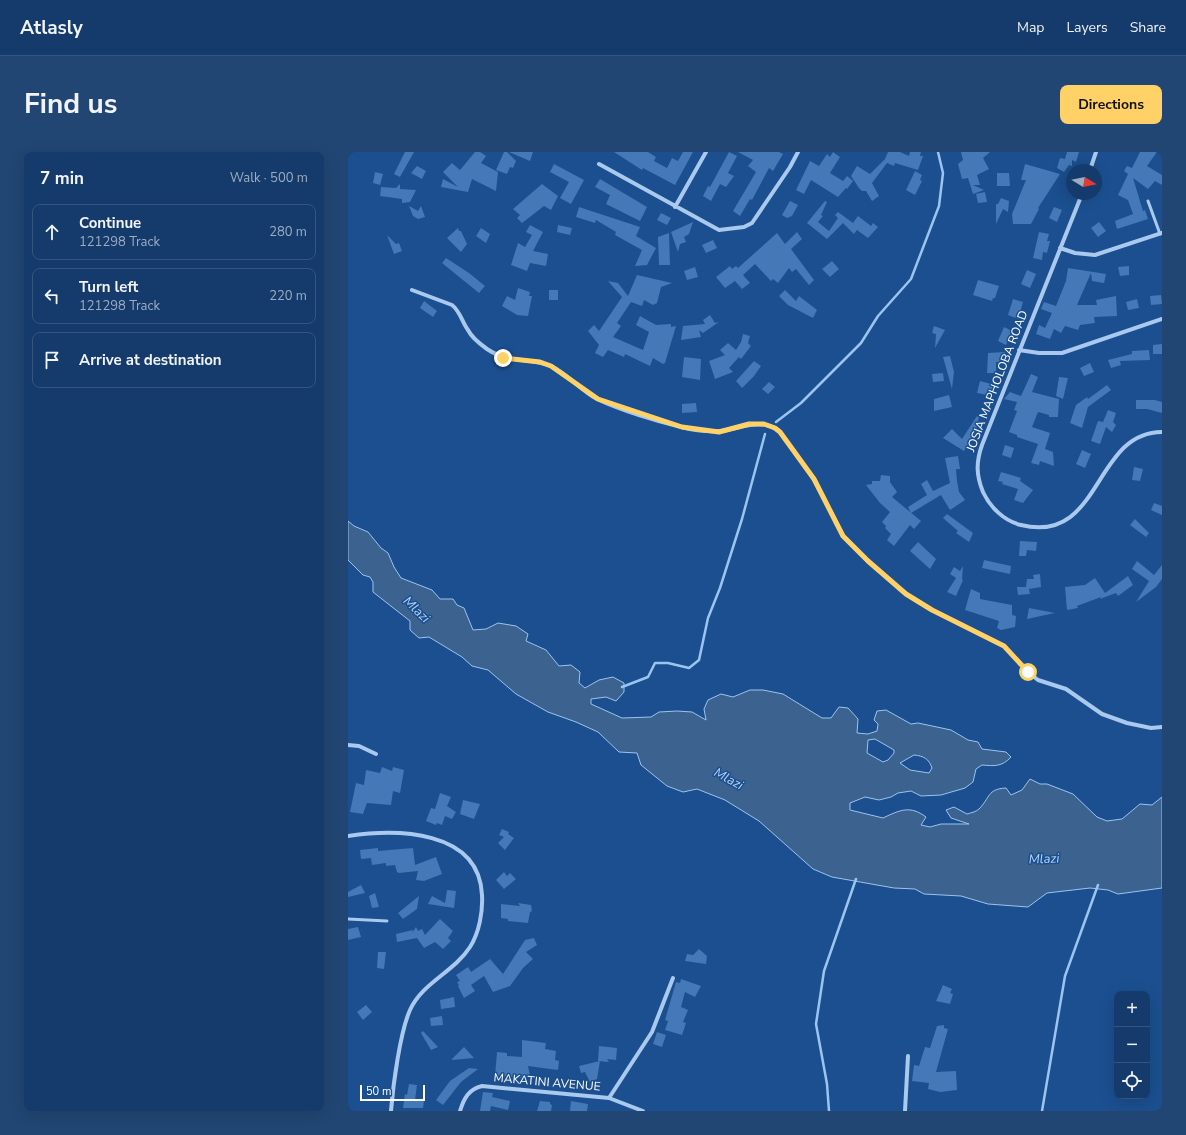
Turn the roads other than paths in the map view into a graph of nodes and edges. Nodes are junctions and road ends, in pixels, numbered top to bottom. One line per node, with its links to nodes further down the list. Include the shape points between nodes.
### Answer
1 (706, 152): 8 (street)
2 (798, 152): 8 (street, via 752,223 744,227 719,230)
3 (1096, 152): 5 (street)
4 (599, 164): 8 (street)
5 (1092, 164)
6 (1080, 200): 10 (street, JOSIA MAPHOLOBA ROAD)
7 (1148, 201): 9 (lane)
8 (675, 207)
9 (1161, 234): 10 (street, via 1095,255)
10 (1060, 248): 13 (street, JOSIA MAPHOLOBA ROAD)
11 (412, 290): 15 (street, via 452,305 474,339 488,350 503,358 540,362 551,366 598,399 694,430 719,432 749,424 775,428 814,479 843,536 906,594 1004,646 1038,680 1066,689 1102,714 1127,723 1151,728)
12 (1162, 319): 13 (street, via 1062,353 1039,354)
13 (1019, 350): 14 (street, JOSIA MAPHOLOBA ROAD, via 977,464 977,474 987,501 1007,520 1039,528 1059,524 1079,509 1122,449 1143,434)
14 (1162, 432)
15 (1162, 727)
16 (348, 745): 17 (street, via 359,746)
17 (376, 754)
18 (348, 836): 24 (street, via 395,832 421,835 444,842 472,862 479,874 482,890 481,917 471,945 461,959 422,993 409,1012 403,1033)
19 (348, 919): 20 (lane)
20 (387, 921)
21 (673, 978): 23 (street, via 652,1032)
22 (908, 1056): 27 (street)
23 (609, 1098): 25 (street, MAKATINI AVENUE, via 482,1086 470,1092); 26 (street, MAKATINI AVENUE)
24 (391, 1111)
25 (460, 1111)
26 (643, 1111)
27 (905, 1111)

